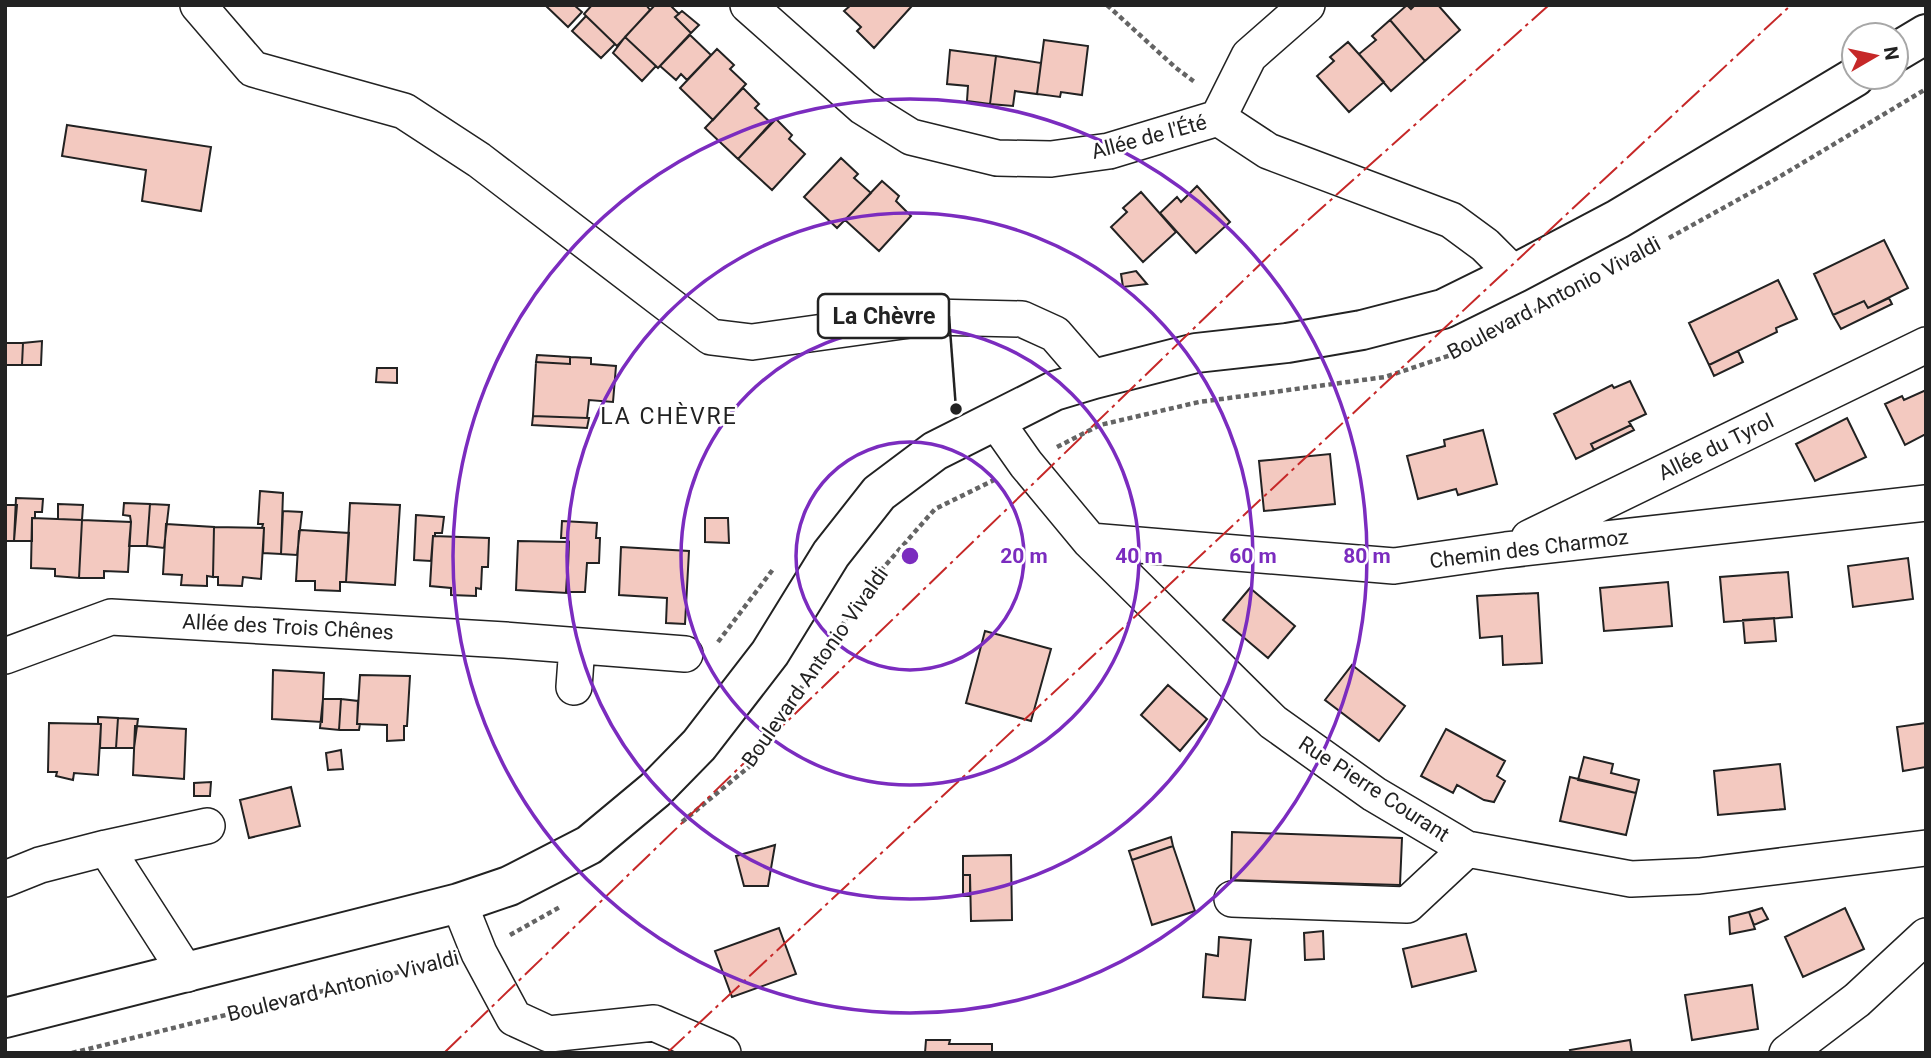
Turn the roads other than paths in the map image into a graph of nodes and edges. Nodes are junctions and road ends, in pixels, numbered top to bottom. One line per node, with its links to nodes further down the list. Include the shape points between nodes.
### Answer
1 (198, 5): 10 (street, via 253,69 404,111 479,160 711,337 752,342 931,317 1022,319 1055,334)
2 (748, 5): 7 (street, Allée de l'Été, via 863,107 911,137 997,158 1051,159 1109,151)
3 (1307, 5): 7 (street, via 1249,55)
4 (1926, 34): 5 (street)
5 (1910, 44)
6 (1840, 86): 8 (street, Boulevard Antonio Vivaldi, via 1618,219)
7 (1221, 111): 8 (street, Allée de l'Été, via 1268,151 1451,220)
8 (1514, 274): 10 (street, Boulevard Antonio Vivaldi, via 1443,309 1362,330 1196,353)
9 (1926, 345): 14 (street, Allée du Tyrol)
10 (1094, 379): 11 (street, Boulevard Antonio Vivaldi, via 1054,391)
11 (995, 420): 13 (street, Rue Pierre Courant); 25 (street, Boulevard Antonio Vivaldi, via 935,452 879,493 831,554 770,653 699,745 655,790 589,845 509,886)
12 (1926, 503): 14 (street, Chemin des Charmoz)
13 (1090, 541): 14 (street, Chemin des Charmoz, via 1394,566); 22 (street, Rue Pierre Courant, via 1273,722 1374,794)
14 (1506, 550)
15 (577, 646): 16 (street, Allée des Trois Chênes); 17 (street, Allée des Trois Chênes, via 111,617); 18 (street)
16 (685, 654)
17 (5, 656)
18 (574, 687)
19 (206, 826): 20 (street)
20 (106, 848): 23 (street); 27 (street)
21 (1926, 848): 22 (street, Rue Pierre Courant, via 1699,876 1631,878)
22 (1467, 849): 24 (street, via 1406,905)
23 (5, 878)
24 (1233, 899)
25 (459, 904): 27 (street, Boulevard Antonio Vivaldi); 29 (street, via 514,1018 549,1034 654,1023)
26 (1926, 936): 30 (street, via 1857,1000)
27 (187, 974): 28 (street, Boulevard Antonio Vivaldi)
28 (5, 1018)
29 (723, 1053)
30 (1787, 1053)

